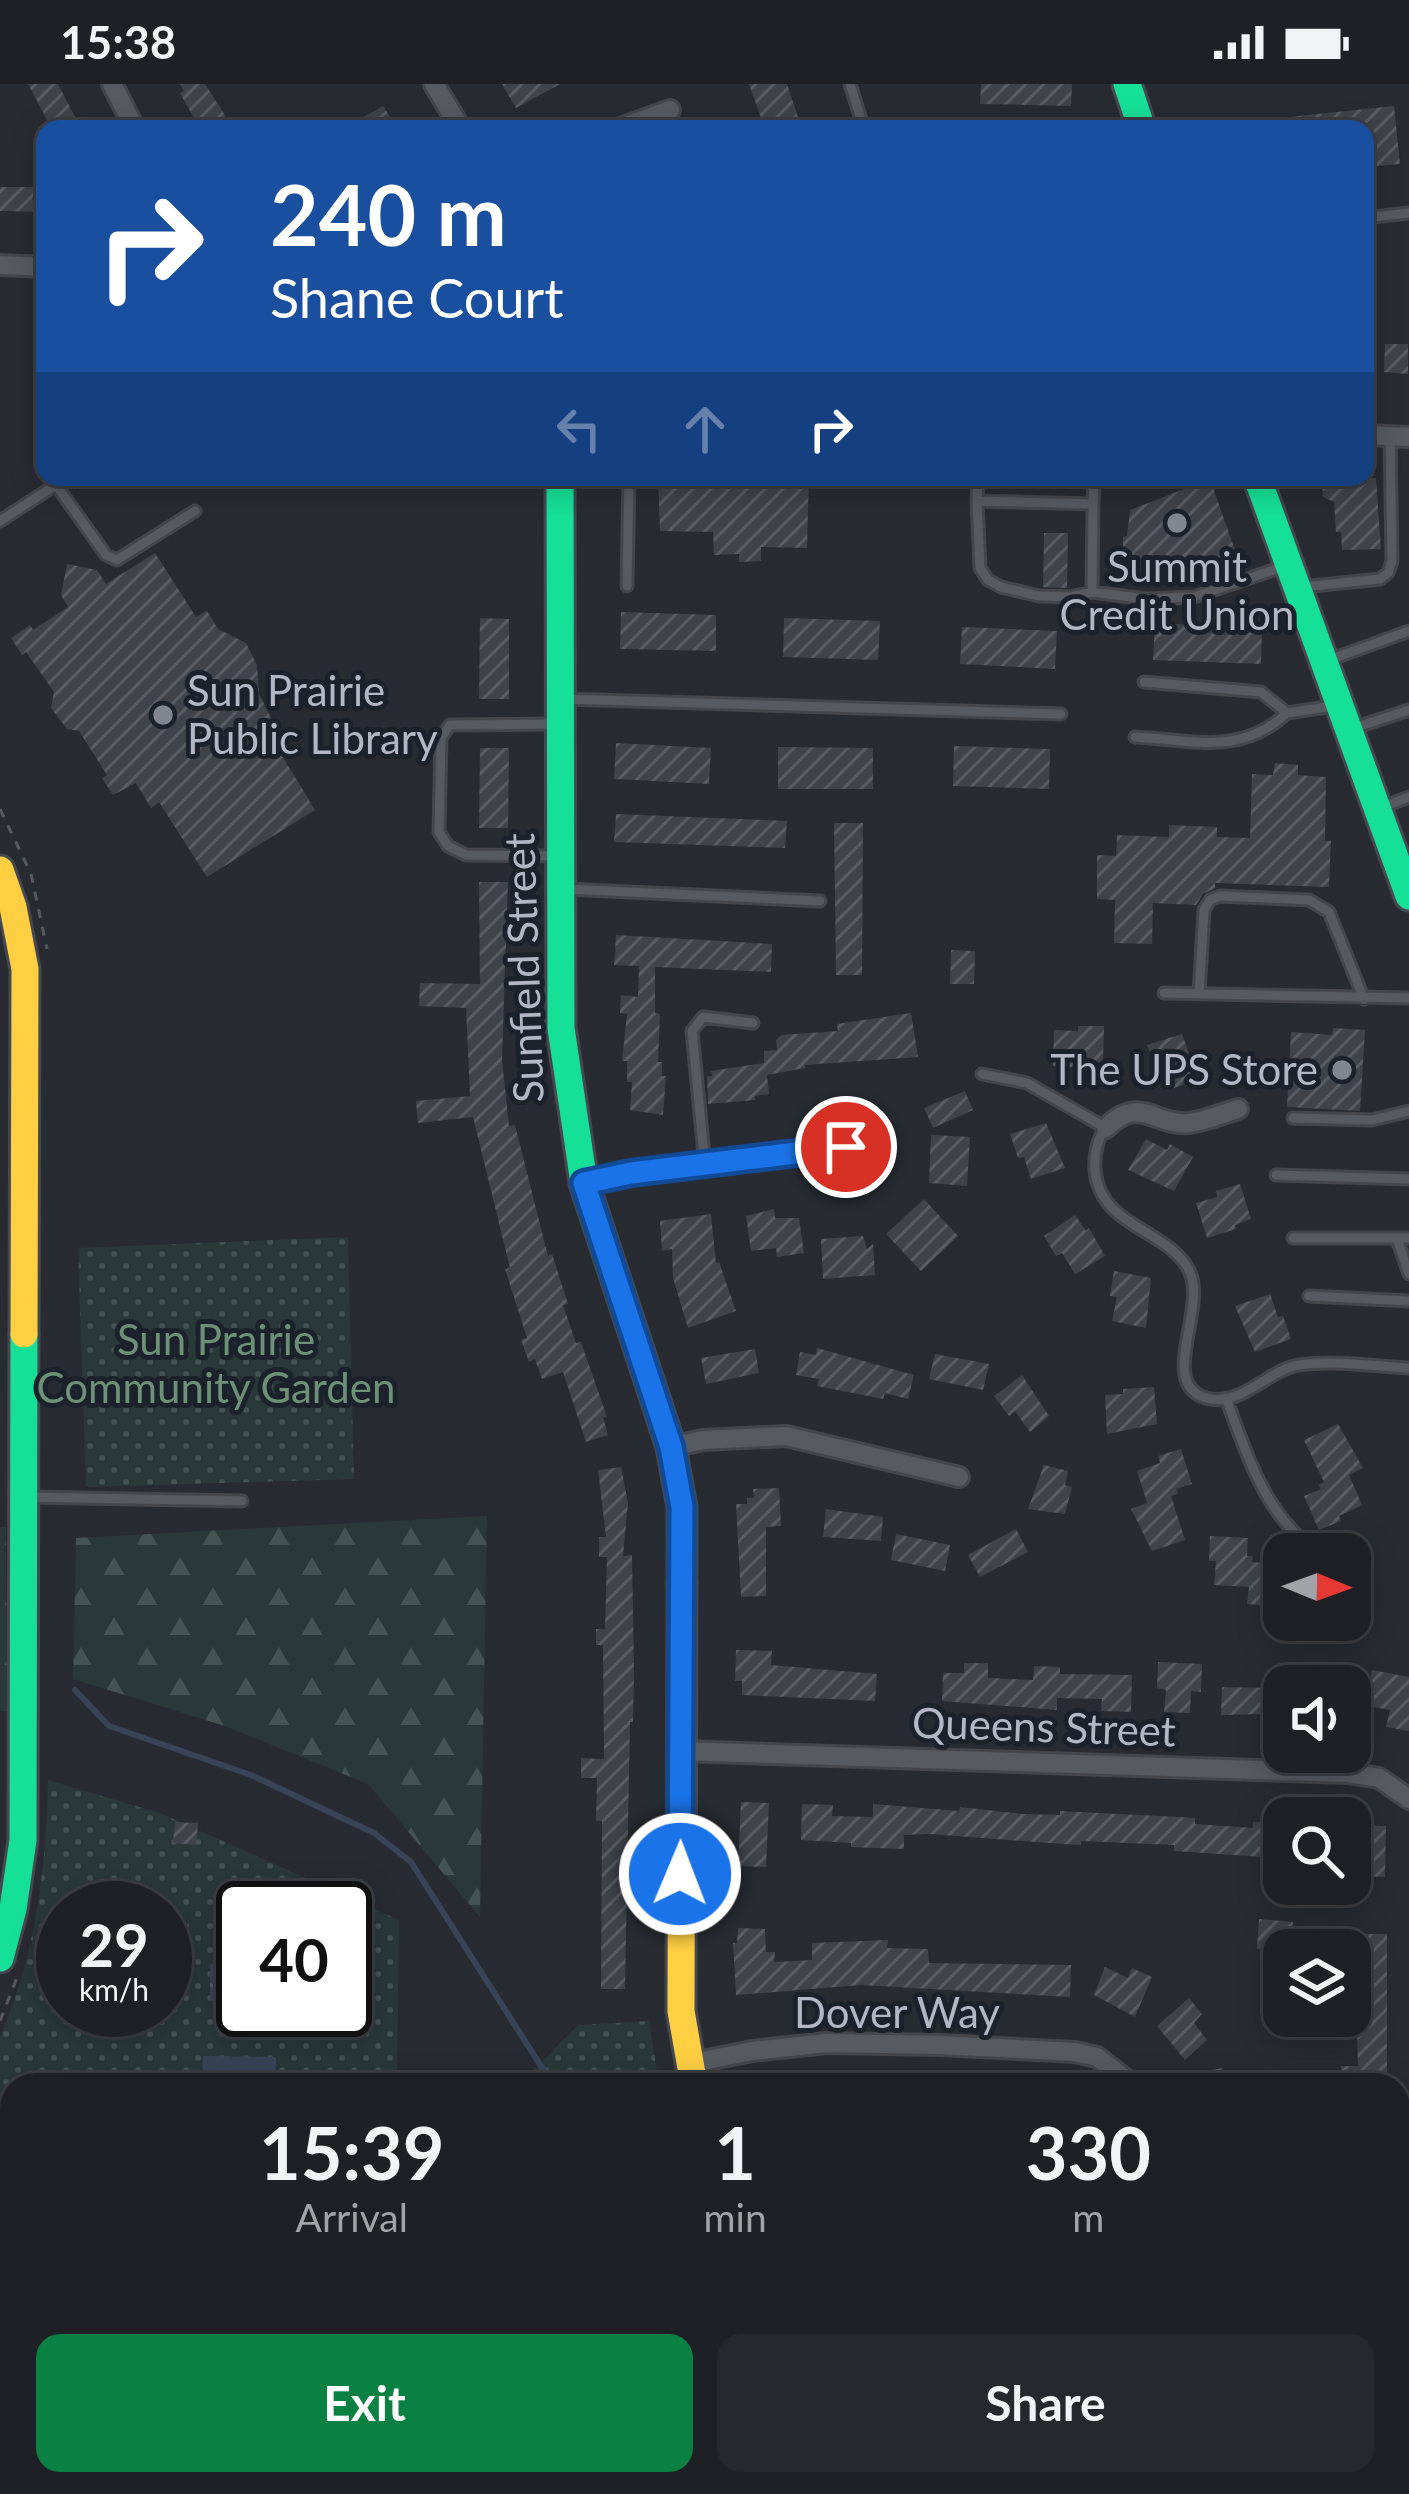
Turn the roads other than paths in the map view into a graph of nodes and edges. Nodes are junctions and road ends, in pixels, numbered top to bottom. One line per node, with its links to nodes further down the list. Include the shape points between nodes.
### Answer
1 (112, 84): 6 (street)
2 (434, 84): 7 (street)
3 (850, 84): 9 (lane)
4 (1127, 84): 10 (street)
5 (670, 110): 8 (street)
6 (131, 120)
7 (456, 120)
8 (643, 120)
9 (862, 120)
10 (1139, 120)
11 (1409, 213): 12 (lane)
12 (1374, 217)
13 (0, 266): 14 (street)
14 (36, 267)
15 (1399, 436): 27 (lane, via 1388,573)
16 (54, 486): 26 (lane)
17 (57, 486): 25 (lane, via 117,560)
18 (560, 486): 34 (street, Sunfield Street)
19 (629, 486): 28 (lane)
20 (978, 486): 23 (lane)
21 (1094, 486): 24 (lane)
22 (1260, 486): 27 (street)
23 (977, 501): 24 (lane); 29 (lane, via 977,547 988,580 1039,596)
24 (1093, 504): 29 (lane)
25 (195, 511)
26 (0, 521)
27 (1293, 576): 29 (lane, via 1194,597); 31 (street)
28 (627, 586)
29 (1092, 592)
30 (1409, 631): 31 (lane)
31 (1324, 662): 37 (street)
32 (1144, 682): 35 (lane, via 1261,692)
33 (1409, 710): 37 (lane)
34 (559, 711): 36 (lane); 41 (street, Sunfield Street); 41 (lane, via 450,725 441,738 439,832 466,855)
35 (1287, 713): 37 (lane); 38 (lane, via 1240,742)
36 (1061, 715)
37 (1344, 718): 40 (street)
38 (1135, 737)
39 (1409, 797): 40 (lane)
40 (1378, 809): 44 (street)
41 (560, 856): 43 (street, Sunfield Street)
42 (0, 870): 71 (street, via 25,969)
43 (560, 889): 45 (lane); 60 (street, Sunfield Street, via 561,1028)
44 (1409, 896)
45 (820, 901)
46 (1164, 993): 47 (lane)
47 (1199, 994): 49 (lane); 49 (lane, via 1204,910 1220,896 1320,904)
48 (1409, 998): 49 (lane)
49 (1364, 999)
50 (753, 1022): 57 (lane, via 703,1017 692,1030)
51 (982, 1074): 55 (lane, via 1027,1083)
52 (1238, 1109): 55 (street, via 1192,1123 1145,1110)
53 (1409, 1111): 54 (lane, via 1372,1120)
54 (1293, 1118)
55 (1106, 1128): 67 (lane, via 1094,1162 1096,1186 1114,1212 1189,1268 1195,1310 1181,1365 1202,1397)
56 (846, 1147): 57 (street)
57 (705, 1166): 60 (street)
58 (1276, 1175): 59 (lane)
59 (1409, 1179)
60 (584, 1183): 68 (street, Sunfield Street)
61 (1293, 1238): 62 (lane)
62 (1403, 1239): 63 (lane)
63 (1409, 1274)
64 (1309, 1296): 65 (lane)
65 (1409, 1300)
66 (1409, 1368): 67 (lane, via 1296,1365)
67 (1226, 1399): 72 (lane, via 1255,1477)
68 (671, 1447): 69 (street, via 786,1436); 73 (street, Sunfield Street, via 682,1507)
69 (959, 1477)
70 (242, 1501): 71 (lane)
71 (16, 1502): 75 (street, via 23,1840)
72 (1295, 1533)
73 (682, 1750): 74 (street, Queens Street, via 1348,1774 1379,1778); 76 (street, Sunfield Street, via 680,1988)
74 (1404, 1794)
75 (0, 1958)
76 (691, 2073)
77 (696, 2073): 78 (street, Dover Way, via 752,2051 826,2043 1075,2052)
78 (1118, 2073)

